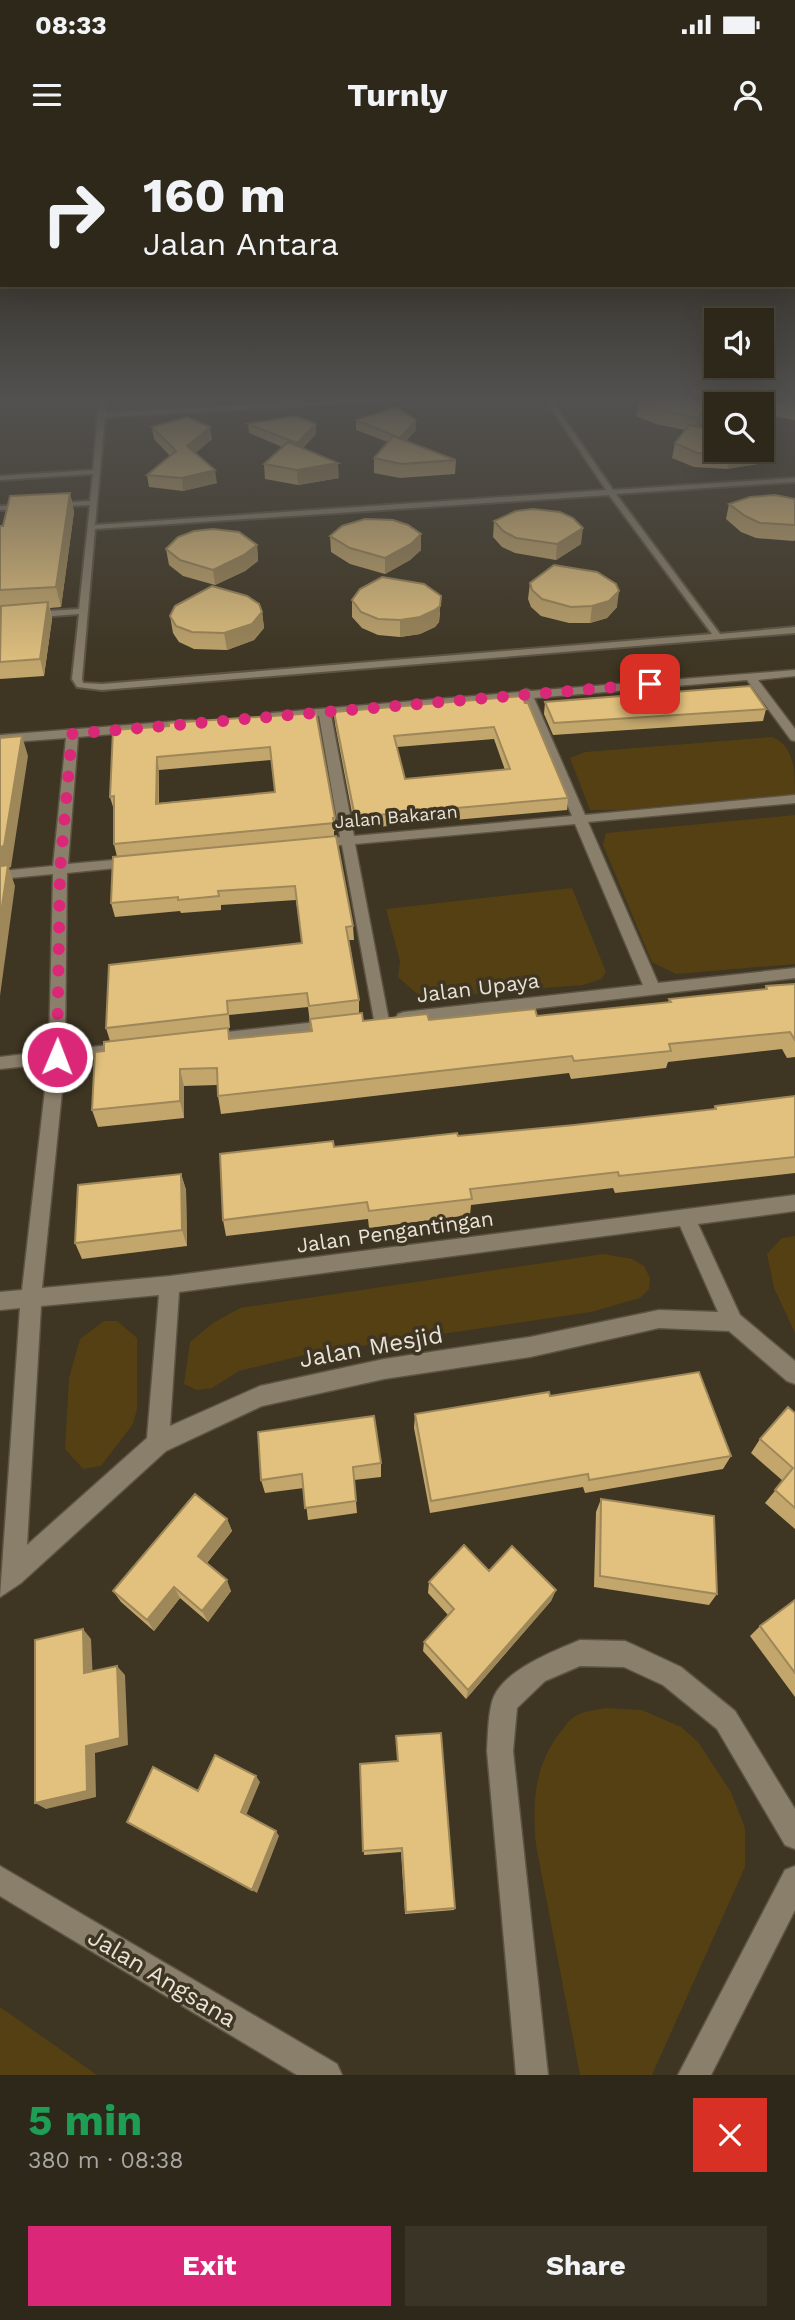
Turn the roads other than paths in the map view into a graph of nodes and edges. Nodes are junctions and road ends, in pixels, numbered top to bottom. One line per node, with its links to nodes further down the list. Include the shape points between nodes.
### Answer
1 (95, 489): 5 (lane)
2 (609, 489): 4 (lane)
3 (652, 489): 4 (lane)
4 (611, 492): 7 (lane); 11 (lane)
5 (94, 503): 6 (lane); 7 (lane)
6 (0, 508)
7 (93, 527): 8 (lane)
8 (84, 611): 9 (lane); 11 (lane, via 77,679 89,687)
9 (0, 617)
10 (795, 630): 11 (lane)
11 (717, 635)
12 (795, 673): 13 (street)
13 (750, 677): 14 (street); 19 (street)
14 (526, 693): 15 (street); 22 (street)
15 (324, 712): 16 (street); 23 (street)
16 (257, 718)
17 (204, 722): 18 (street)
18 (72, 734): 20 (street); 26 (street)
19 (795, 737)
20 (0, 739)
21 (795, 799): 22 (street, Jalan Bakaran)
22 (581, 819): 23 (street, Jalan Bakaran); 29 (street)
23 (348, 840): 24 (street, Jalan Bakaran); 30 (street)
24 (293, 846)
25 (156, 860): 26 (street)
26 (60, 870): 27 (street); 33 (street)
27 (0, 875)
28 (795, 973): 29 (street, Jalan Upaya)
29 (652, 988): 30 (street, Jalan Upaya)
30 (367, 1023): 31 (street, Jalan Upaya)
31 (192, 1042)
32 (138, 1048): 33 (street)
33 (57, 1057): 34 (street); 38 (street)
34 (0, 1063)
35 (795, 1203): 36 (street, Jalan Pengantingan)
36 (685, 1217): 37 (street, Jalan Pengantingan); 40 (street)
37 (170, 1285): 38 (street, Jalan Pengantingan); 42 (street)
38 (31, 1297): 39 (street, Jalan Pengantingan); 43 (street)
39 (0, 1301)
40 (733, 1322): 41 (street); 42 (street, Jalan Mesjid, via 659,1320 530,1347 383,1369 260,1396)
41 (795, 1374)
42 (158, 1443): 43 (street, Jalan Mesjid)
43 (7, 1580)
44 (795, 1835): 48 (street, via 726,1720 672,1676 625,1654 580,1654 536,1672 505,1702 500,1751)
45 (0, 1880): 47 (street, Jalan Angsana)
46 (795, 1880): 49 (street)
47 (326, 2075)
48 (531, 2075)
49 (694, 2075)

